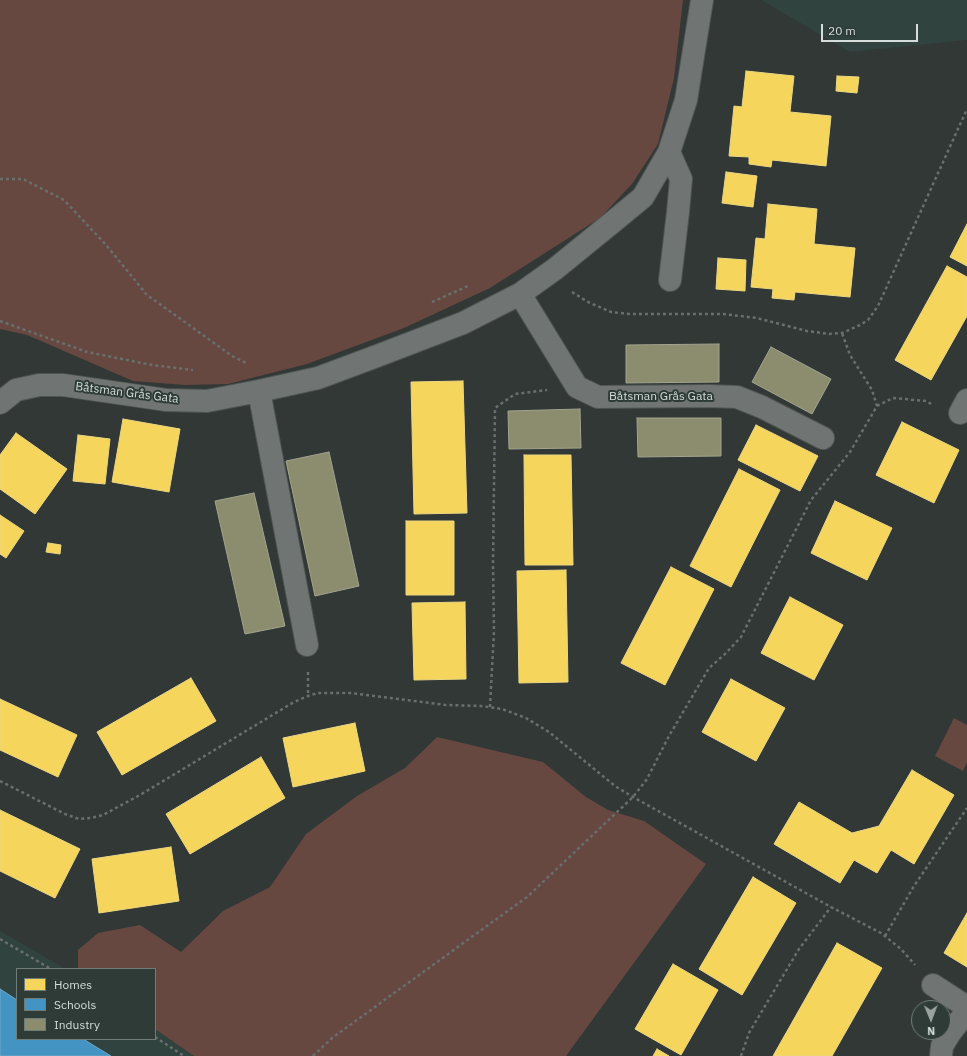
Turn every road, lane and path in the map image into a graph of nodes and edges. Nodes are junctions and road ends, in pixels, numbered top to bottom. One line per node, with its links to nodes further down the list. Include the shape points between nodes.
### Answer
1 (702, 0): 3 (street, Båtsman Grås Gata, via 686,100)
2 (967, 109): 11 (path, via 878,306 868,320)
3 (669, 152): 5 (street, Båtsman Grås Gata, via 642,197); 6 (street, via 681,179)
4 (0, 179): 12 (path, via 23,179 64,200 107,246 147,295 232,356 253,366)
5 (555, 269): 8 (street, Båtsman Grås Gata); 11 (path, via 570,291 611,312 723,314 758,318 807,331)
6 (670, 280)
7 (472, 284): 9 (path)
8 (520, 294): 14 (street); 15 (street, Båtsman Grås Gata, via 463,323 370,359 318,378)
9 (430, 303)
10 (0, 321): 13 (path, via 87,352)
11 (842, 333): 17 (path, via 850,355 872,390)
12 (246, 367)
13 (195, 371)
14 (577, 387): 19 (street, Båtsman Grås Gata, via 598,397 737,397); 21 (path, via 515,394 495,408 494,631)
15 (258, 391): 16 (street, Båtsman Grås Gata, via 207,401 173,400 63,385 39,385 16,390); 20 (street)
16 (0, 403)
17 (877, 406): 18 (path, via 893,398 926,401); 23 (path, via 850,452 811,500 741,637 709,668 647,779)
18 (938, 408)
19 (823, 438)
20 (307, 645)
21 (490, 707): 22 (path, via 446,705 351,693 318,693 294,702 140,795 103,815 91,818 65,814); 23 (path, via 526,718 549,732 615,786)
22 (0, 781)
23 (633, 797): 25 (path); 34 (path, via 527,897 332,1038)
24 (967, 808): 26 (path, via 914,886)
25 (831, 907): 26 (path); 35 (path, via 799,949 749,1033)
26 (885, 936): 29 (path, via 901,949)
27 (0, 939): 28 (path)
28 (49, 968)
29 (933, 985): 30 (street)
30 (967, 1007)
31 (967, 1011): 36 (street, via 942,1046)
32 (156, 1038): 33 (path)
33 (184, 1056)
34 (313, 1056)
35 (740, 1056)
36 (941, 1056)

